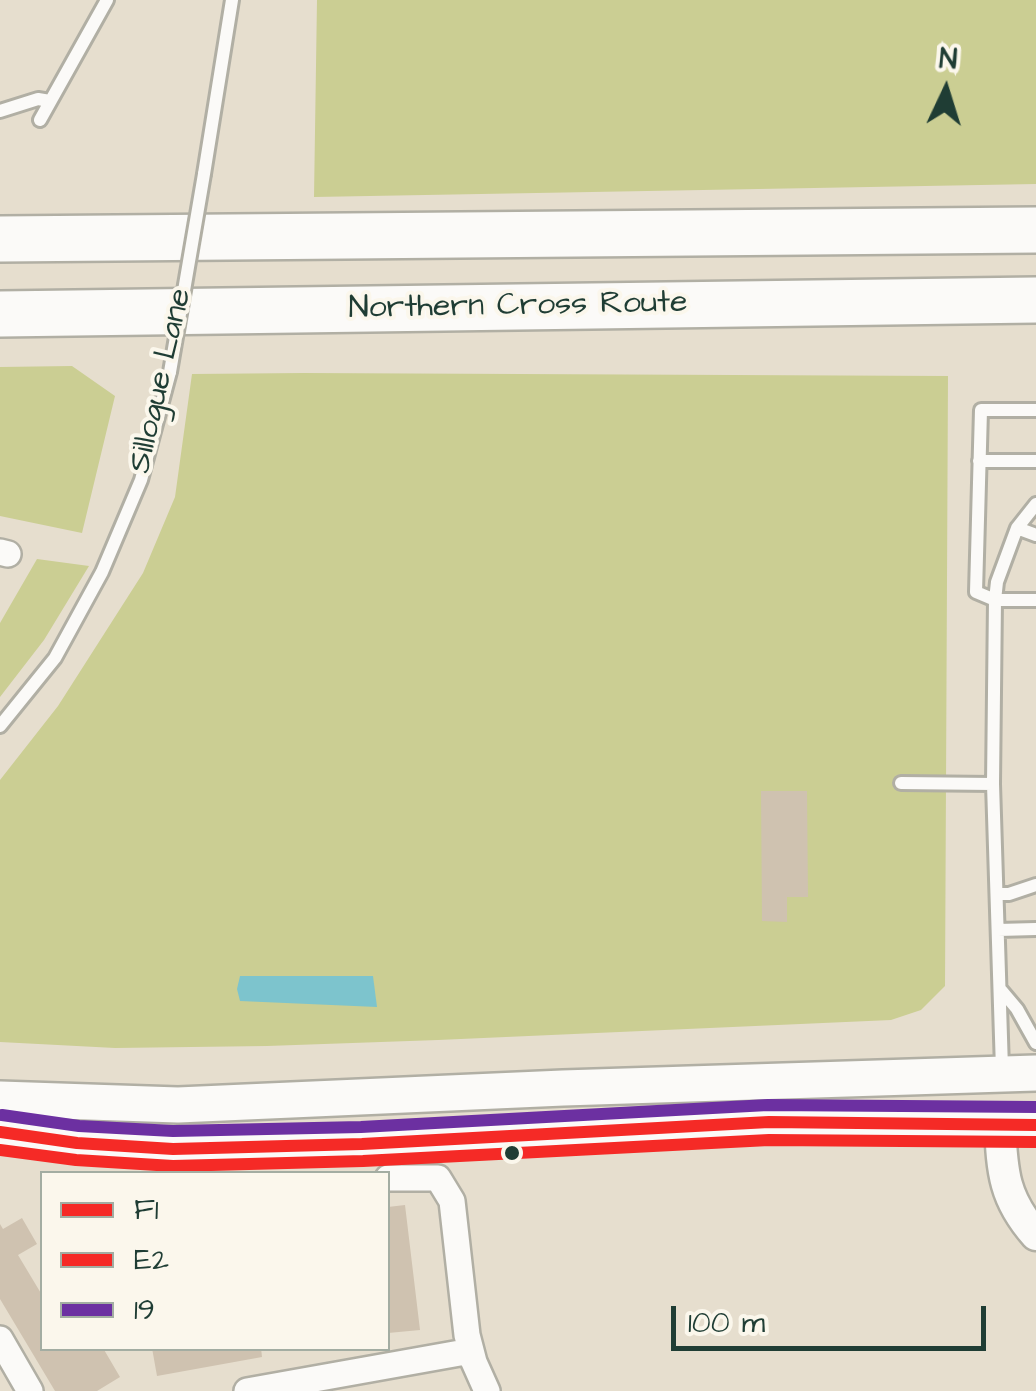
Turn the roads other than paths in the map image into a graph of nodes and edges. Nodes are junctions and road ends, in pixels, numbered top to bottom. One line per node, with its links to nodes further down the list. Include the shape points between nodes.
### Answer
1 (107, 0): 3 (lane)
2 (232, 0): 18 (lane, Sillogue Lane, bridge, via 170,372 141,480 55,658)
3 (50, 101): 4 (lane); 5 (lane)
4 (0, 111)
5 (40, 120)
6 (1036, 230): 7 (highway)
7 (0, 239)
8 (1036, 300): 9 (highway, Northern Cross Route)
9 (0, 314)
10 (1036, 410): 11 (lane, via 981,410)
11 (979, 461): 12 (lane); 16 (lane, via 976,592)
12 (1036, 462)
13 (1036, 504): 14 (lane)
14 (1016, 528): 15 (lane); 16 (lane)
15 (1036, 535)
16 (995, 600): 17 (lane); 20 (lane)
17 (1036, 600)
18 (0, 726)
19 (901, 782): 20 (lane)
20 (993, 784): 22 (lane)
21 (1036, 886): 22 (lane)
22 (997, 894): 24 (lane)
23 (1036, 929): 24 (lane)
24 (998, 930): 25 (lane)
25 (1000, 990): 26 (lane); 27 (lane)
26 (1036, 1042)
27 (1019, 1072): 29 (main road); 30 (main road)
28 (0, 1098): 29 (main road)
29 (158, 1104): 33 (main road)
30 (1000, 1125): 31 (main road); 33 (main road, via 769,1122); 35 (street, via 1010,1199)
31 (1036, 1125)
32 (0, 1132): 33 (main road)
33 (157, 1148)
34 (390, 1178): 37 (street, via 438,1178 452,1201)
35 (1036, 1235)
36 (0, 1339): 39 (street)
37 (471, 1350): 38 (street); 41 (street)
38 (286, 1388): 40 (street)
39 (30, 1391)
40 (247, 1391)
41 (488, 1391)

